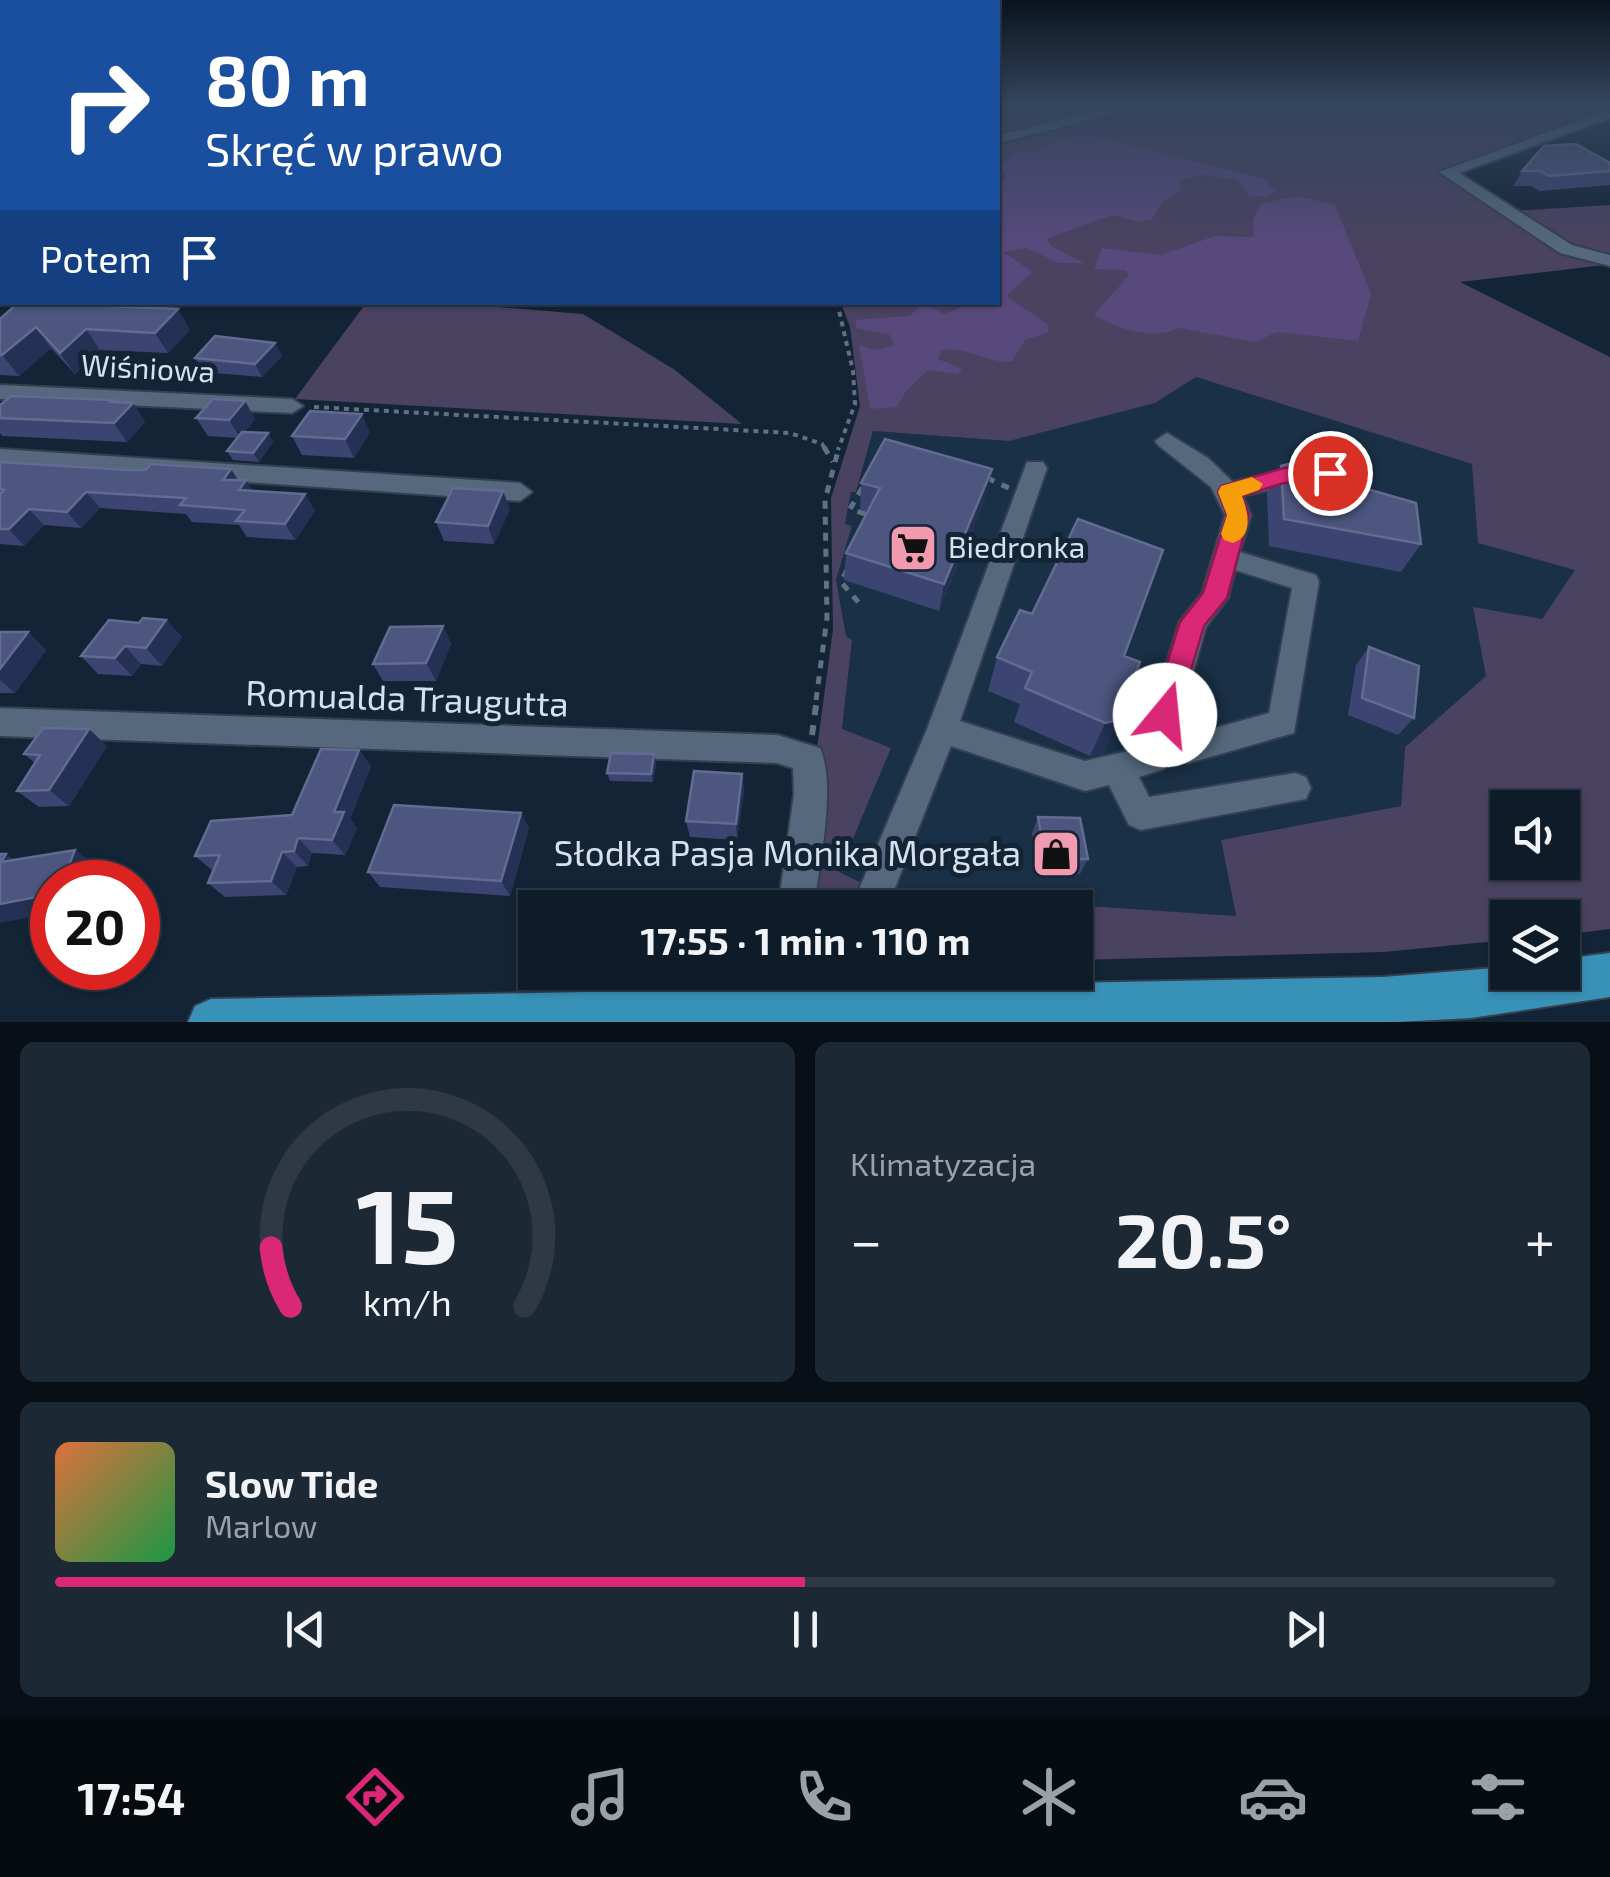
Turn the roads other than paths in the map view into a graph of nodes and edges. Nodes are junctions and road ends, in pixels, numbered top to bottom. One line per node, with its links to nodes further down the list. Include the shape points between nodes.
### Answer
1 (1514, 151): 2 (street, via 1447,172 1566,249)
2 (1610, 260)
3 (0, 392): 4 (street, Wiśniowa)
4 (292, 406)
5 (1166, 441): 10 (street)
6 (0, 457): 9 (street)
7 (1035, 468): 13 (street)
8 (1330, 473): 10 (street, via 1284,476)
9 (520, 492)
10 (1229, 492): 11 (street, via 1238,515)
11 (1226, 557): 14 (street, via 1214,598 1193,622); 14 (street, via 1306,582 1283,723 1189,749)
12 (0, 722): 17 (street, Romualda Traugutta, via 778,749 809,758)
13 (942, 729): 15 (street, via 1085,776); 18 (street)
14 (1156, 746): 15 (street, via 1153,758)
15 (1117, 768): 16 (street, via 1141,814)
16 (1295, 788)
17 (798, 890)
18 (876, 890)
19 (1610, 975): 22 (main road)
20 (740, 990): 25 (main road)
21 (859, 990): 24 (main road)
22 (1477, 1009): 23 (main road)
23 (1306, 1012): 24 (main road)
24 (948, 1016)
25 (211, 1022)

